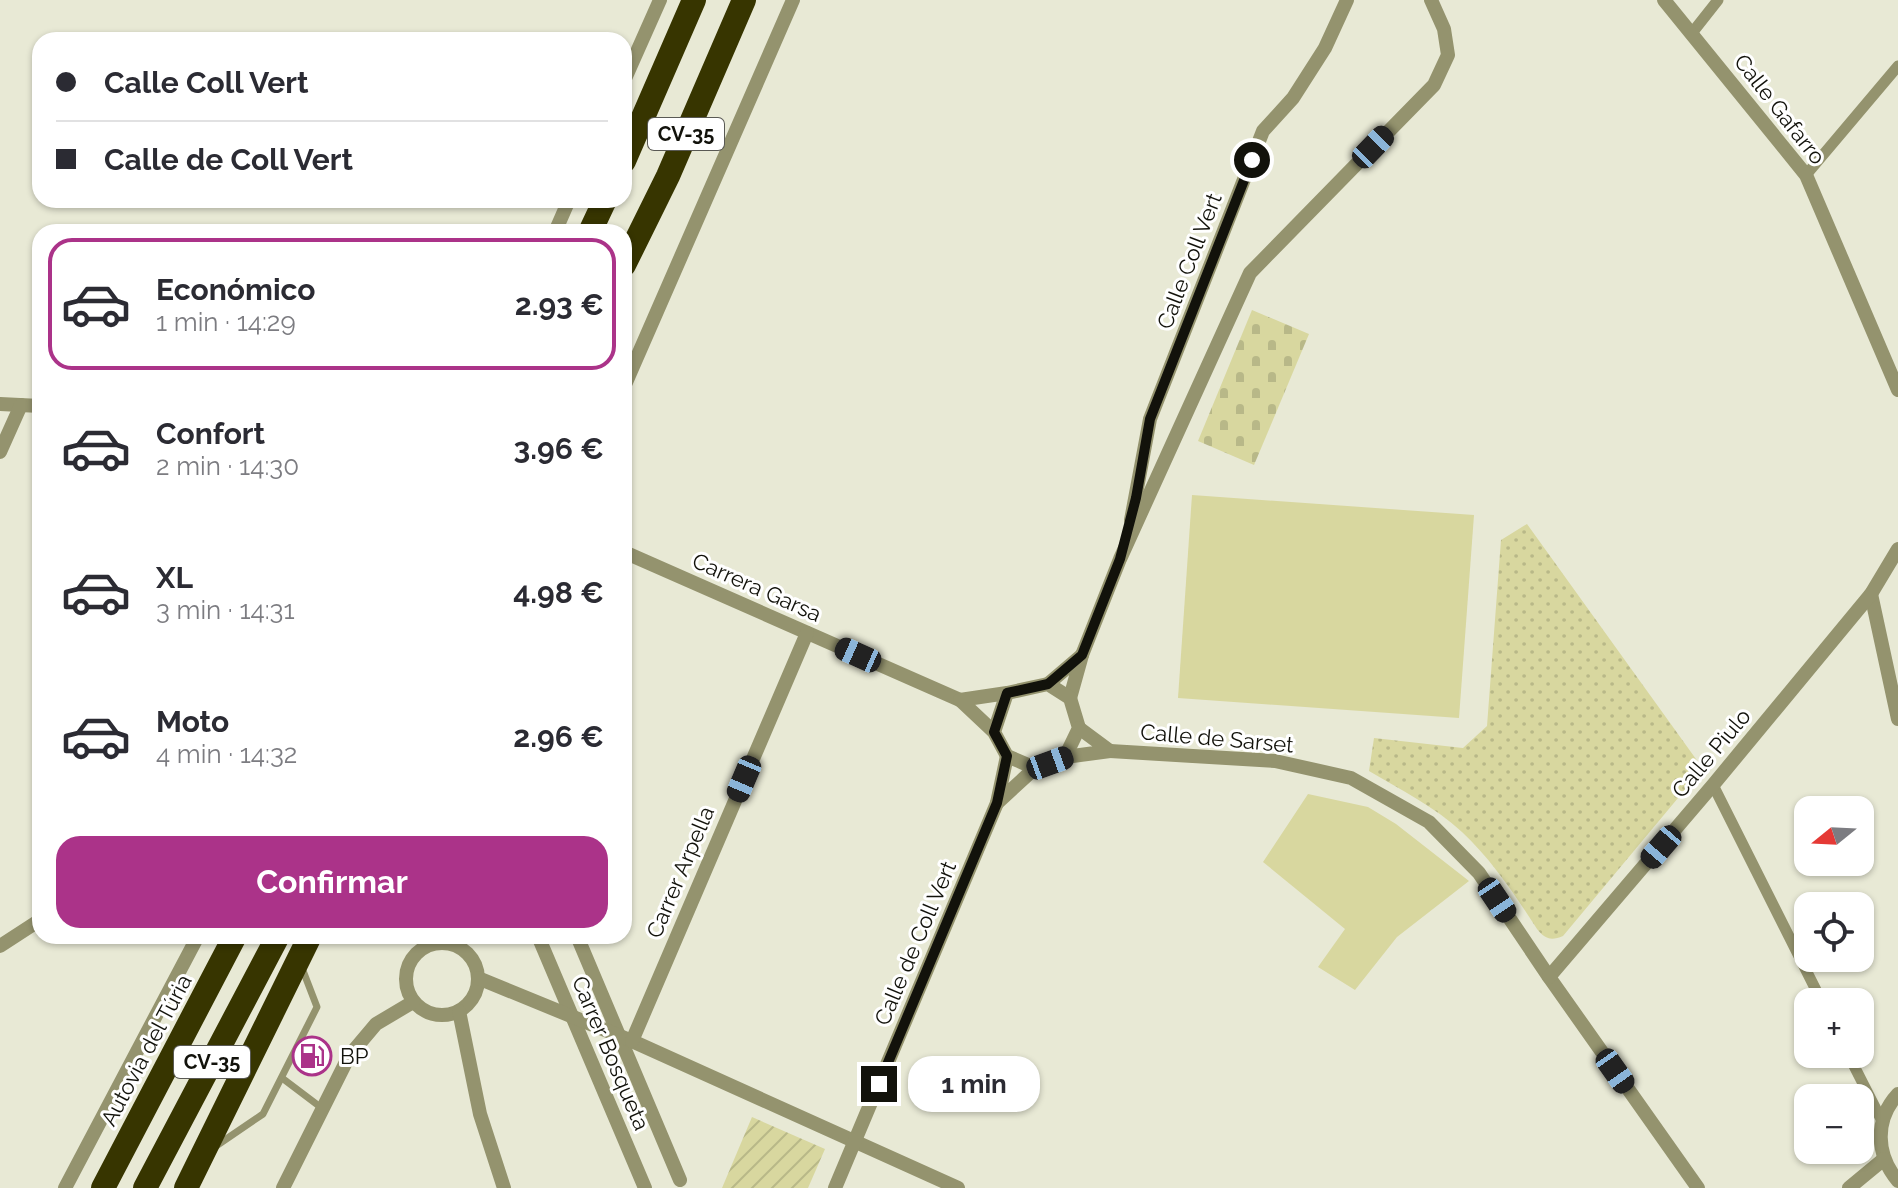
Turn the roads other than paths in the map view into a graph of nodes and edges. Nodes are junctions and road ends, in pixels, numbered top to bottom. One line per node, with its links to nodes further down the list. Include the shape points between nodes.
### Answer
1 (660, 0): 10 (street)
2 (694, 0): 12 (highway, CV-35)
3 (744, 0): 14 (highway, CV-35)
4 (793, 0): 15 (street)
5 (1347, 0): 23 (street, Calle Coll Vert, via 1293,98 1263,131 1150,419)
6 (1431, 0): 23 (street, Calle Coll Vert, via 1448,55 1434,85 1250,273)
7 (1664, 0): 9 (street, Calle Gafarro)
8 (1718, 0): 9 (street)
9 (1692, 33): 13 (street, Calle Gafarro)
10 (632, 63)
11 (1898, 66): 13 (street)
12 (632, 143)
13 (1806, 175): 16 (street, Calle Gafarro)
14 (632, 249)
15 (632, 369)
16 (1898, 390)
17 (0, 404): 18 (street)
18 (21, 405): 19 (street); 20 (street)
19 (32, 406)
20 (0, 452)
21 (1898, 549): 24 (street, Calle Piulo)
22 (632, 556): 25 (street, Carrera Garsa)
23 (1120, 559): 26 (street, Calle Coll Vert)
24 (1871, 594): 31 (street); 38 (street, Calle Piulo)
25 (807, 633): 30 (street, Carrera Garsa); 57 (street, Carrer Arpella)
26 (1082, 655): 27 (street, Calle Coll Vert); 29 (street, Calle Coll Vert)
27 (1048, 684): 28 (street); 29 (street)
28 (1007, 693): 30 (street); 33 (street)
29 (1070, 698): 32 (street)
30 (960, 700): 33 (street, Carrera Garsa)
31 (1898, 719)
32 (1079, 728): 34 (street, Calle de Sarset); 36 (street)
33 (994, 732): 35 (street)
34 (1110, 751): 36 (street, Calle de Sarset); 51 (street, Calle de Sarset, via 1275,761 1351,778 1429,822 1479,873)
35 (1007, 756): 37 (street); 39 (street, Calle de Coll Vert)
36 (1065, 757): 37 (street)
37 (1035, 768): 39 (street, Calle de Coll Vert)
38 (1713, 785): 51 (street, Calle Piulo); 53 (street)
39 (997, 803): 63 (street, Calle de Coll Vert)
40 (32, 925): 49 (street)
41 (194, 944): 68 (street)
42 (231, 944): 69 (highway, Autovia del Túria / CV-35)
43 (274, 944): 70 (highway, CV-35)
44 (306, 944): 50 (highway)
45 (433, 944): 54 (street, via 407,967)
46 (460, 944): 52 (street)
47 (541, 944): 56 (street, Carrer Bosqueta)
48 (581, 944): 57 (street, Carrer Bosqueta)
49 (0, 946)
50 (298, 958): 59 (lane, via 317,1007); 64 (highway)
51 (1549, 977): 77 (street, Calle de Sarset)
52 (478, 978): 55 (street, via 473,997); 56 (street)
53 (1815, 988)
54 (413, 1002): 55 (street, via 434,1015); 61 (street, via 376,1024 349,1056)
55 (459, 1011): 73 (street, via 480,1114)
56 (572, 1016): 57 (street); 74 (street, Carrer Bosqueta)
57 (626, 1039): 63 (street); 66 (street, Carrer Bosqueta)
58 (1855, 1068): 62 (street)
59 (282, 1078): 61 (lane); 64 (lane, via 263,1114)
60 (1898, 1094): 62 (street)
61 (323, 1109): 72 (street)
62 (1882, 1121): 65 (street)
63 (856, 1140): 75 (street, Calle de Coll Vert); 76 (street)
64 (204, 1154): 71 (highway)
65 (1884, 1159): 67 (street); 78 (street)
66 (680, 1180)
67 (1898, 1182): 79 (street)
68 (65, 1188)
69 (103, 1188)
70 (145, 1188)
71 (186, 1188)
72 (283, 1188)
73 (504, 1188)
74 (645, 1188)
75 (835, 1188)
76 (958, 1188)
77 (1698, 1188)
78 (1849, 1188)
79 (1885, 1188)

